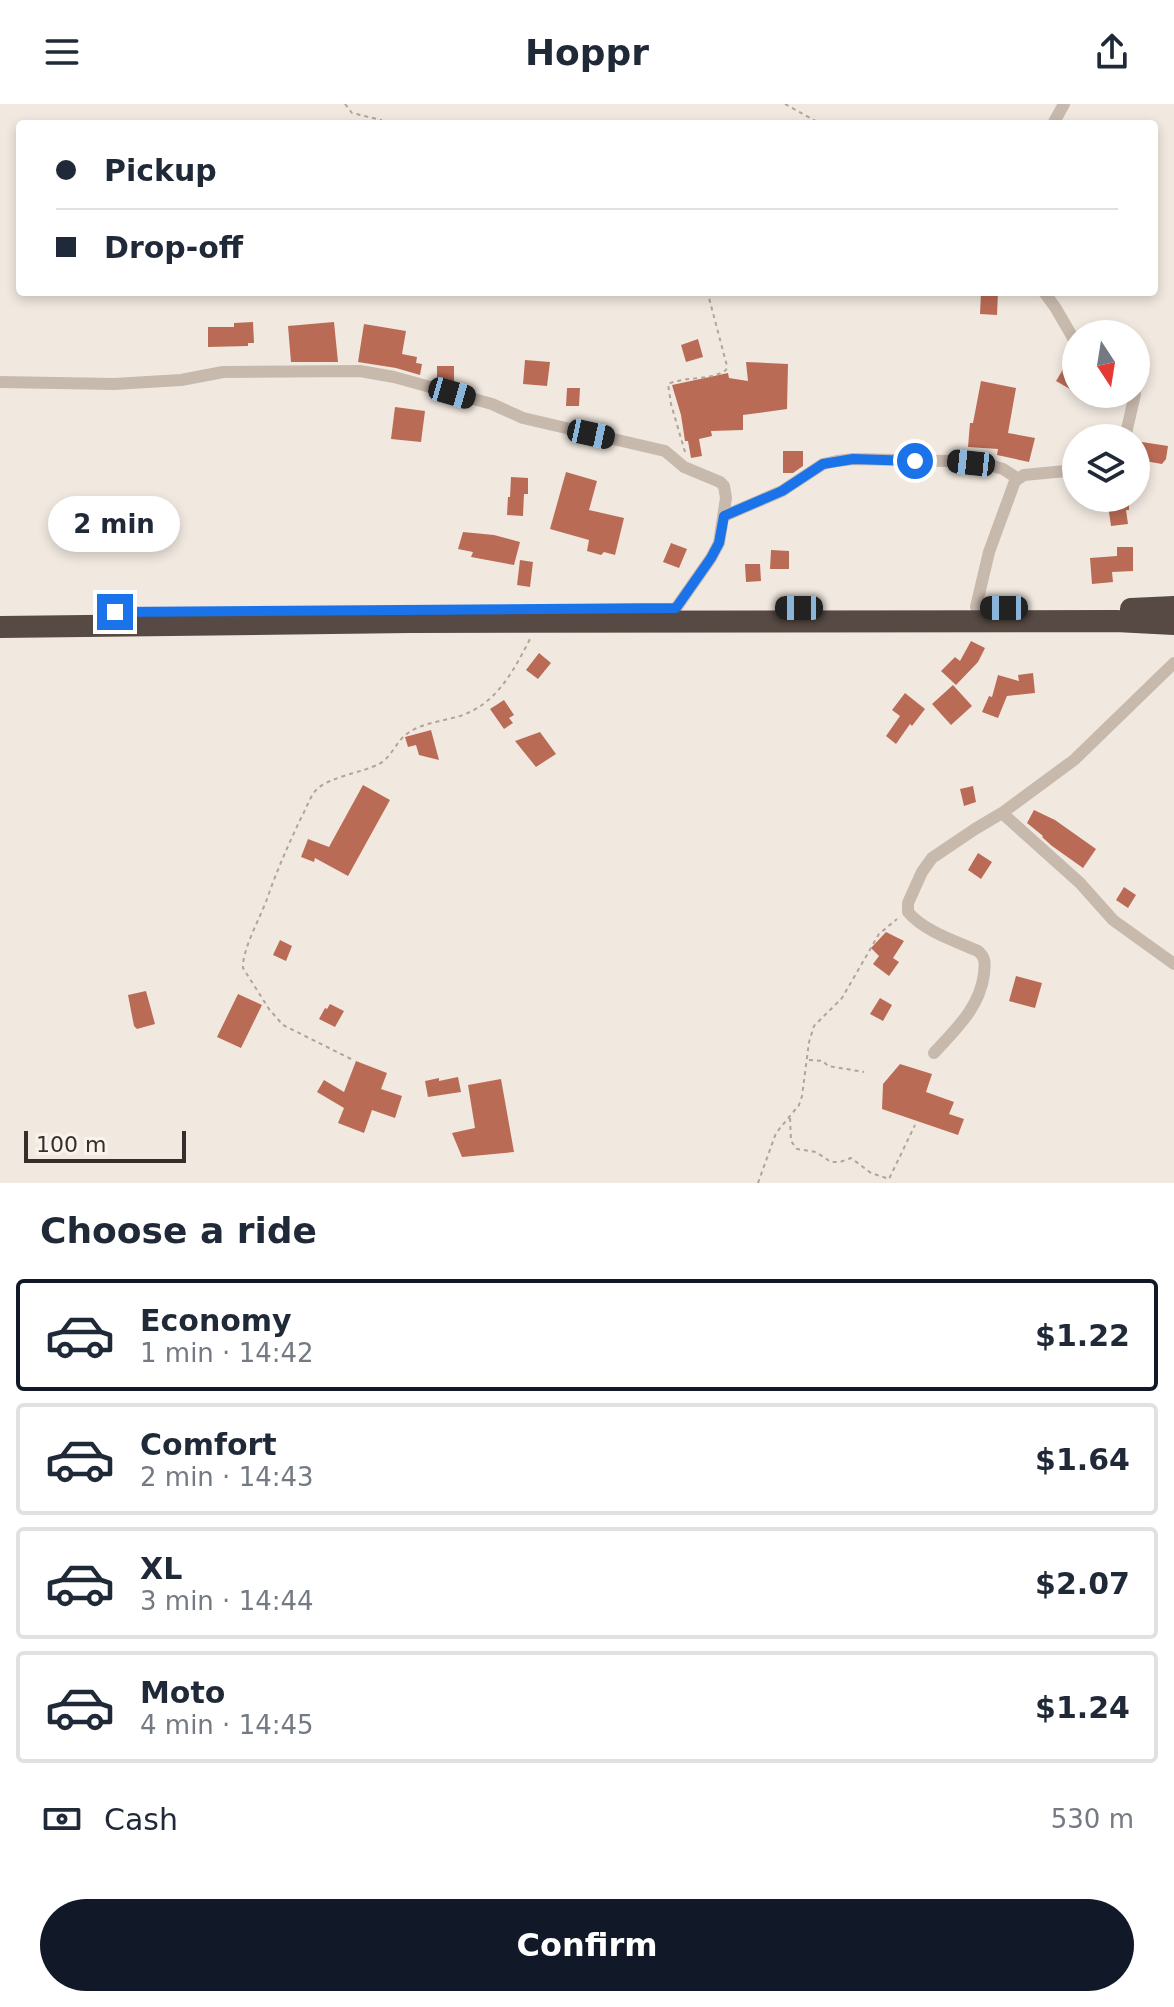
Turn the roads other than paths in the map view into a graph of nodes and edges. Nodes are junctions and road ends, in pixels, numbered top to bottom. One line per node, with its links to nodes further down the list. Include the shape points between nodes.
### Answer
1 (1047, 296): 2 (street)
2 (1063, 320)
3 (0, 382): 6 (street, via 114,384 235,372 394,377 523,418 665,451 724,486)
4 (1062, 471): 5 (street)
5 (1017, 478): 6 (street, via 993,466 949,461 837,461); 7 (street, via 989,552)
6 (724, 516): 9 (street, via 719,543)
7 (976, 607): 8 (highway); 9 (highway)
8 (1174, 607)
9 (676, 608): 10 (highway)
10 (0, 614)
11 (1174, 624): 12 (highway)
12 (0, 627)
13 (1174, 663): 14 (street, via 1074,760)
14 (1002, 813): 15 (street, via 1113,920); 16 (street, via 932,858 908,903 912,917 978,951 985,961 977,1001)
15 (1174, 964)
16 (934, 1053)

